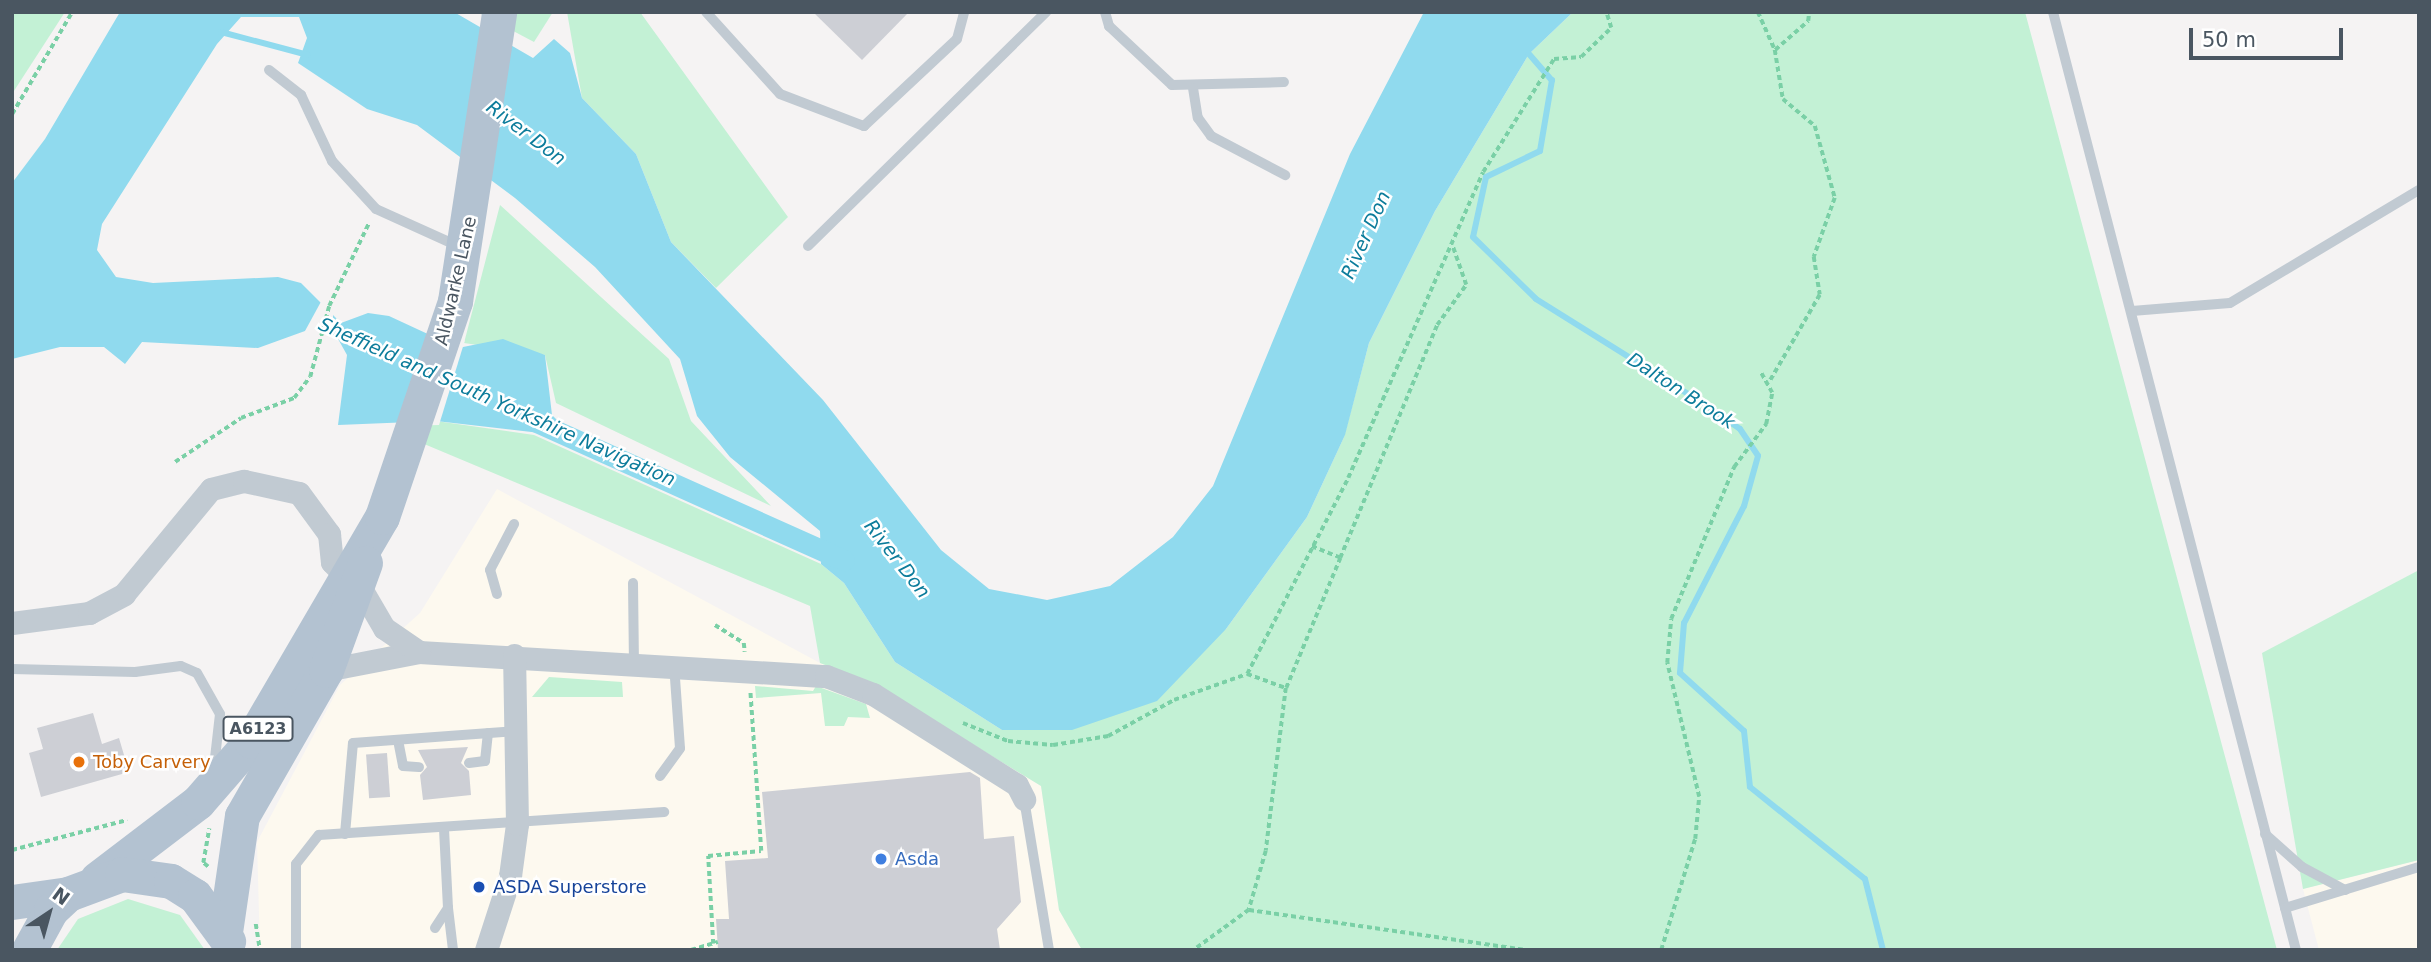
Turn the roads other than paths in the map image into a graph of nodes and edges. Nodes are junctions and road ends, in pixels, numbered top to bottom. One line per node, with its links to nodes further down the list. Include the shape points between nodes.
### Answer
1 (499, 12): 12 (main road, Aldwarke Lane / A6123)
2 (706, 12): 3 (lane, via 780,94 864,126 957,39)
3 (964, 12)
4 (1046, 12): 13 (lane)
5 (1105, 12): 9 (lane, via 1109,26 1172,85)
6 (2057, 14): 14 (lane)
7 (269, 70): 12 (lane, via 301,95 332,162 376,209)
8 (1284, 82): 9 (lane)
9 (1193, 88): 10 (lane, via 1198,118 1211,136)
10 (1285, 176)
11 (2419, 190): 14 (lane, via 2230,303)
12 (468, 240): 16 (main road, Aldwarke Lane / A6123, via 455,301 396,485)
13 (808, 246)
14 (2132, 311): 38 (lane)
15 (514, 524): 18 (lane, via 490,570)
16 (352, 581): 19 (street, via 332,562 329,534 299,494 244,481 211,489 124,594 89,613); 20 (street, via 384,628); 25 (main road, Aldwarke Lane / A6123); 32 (main road, Aldwarke Lane / A6123, via 251,741)
17 (633, 583): 22 (lane)
18 (497, 594)
19 (12, 623)
20 (419, 652): 21 (street); 25 (street)
21 (514, 655): 22 (street); 26 (street)
22 (634, 662): 23 (street)
23 (674, 665): 31 (lane, via 680,748); 33 (street, via 826,676 873,694 1017,785)
24 (12, 668): 32 (lane, via 135,672 181,666 197,673 212,692 221,733)
25 (326, 670): 46 (main road, Aldwarke Lane / A6123, via 242,816)
26 (515, 731): 27 (lane); 35 (street)
27 (488, 733): 28 (lane); 29 (lane, via 485,761)
28 (398, 740): 30 (lane, via 403,766); 37 (lane, via 353,743)
29 (469, 763)
30 (419, 767)
31 (660, 776)
32 (209, 789): 40 (main road, Aldwarke Lane / A6123)
33 (1024, 799): 51 (lane)
34 (664, 812): 35 (lane)
35 (517, 824): 36 (lane); 50 (street, via 510,876)
36 (444, 828): 37 (lane); 43 (lane)
37 (345, 834): 48 (lane, via 319,835 296,864)
38 (2265, 834): 41 (lane, via 2302,867); 44 (lane)
39 (2419, 867): 41 (lane)
40 (82, 886): 42 (main road); 46 (main road, via 134,874 171,881 195,896); 47 (main road, Aldwarke Lane, via 51,910)
41 (2345, 890): 44 (lane)
42 (12, 902)
43 (448, 908): 45 (lane); 49 (lane)
44 (2285, 908): 52 (lane)
45 (435, 928)
46 (228, 941)
47 (29, 950)
48 (296, 950)
49 (453, 950)
50 (486, 950)
51 (1049, 950)
52 (2296, 950)

